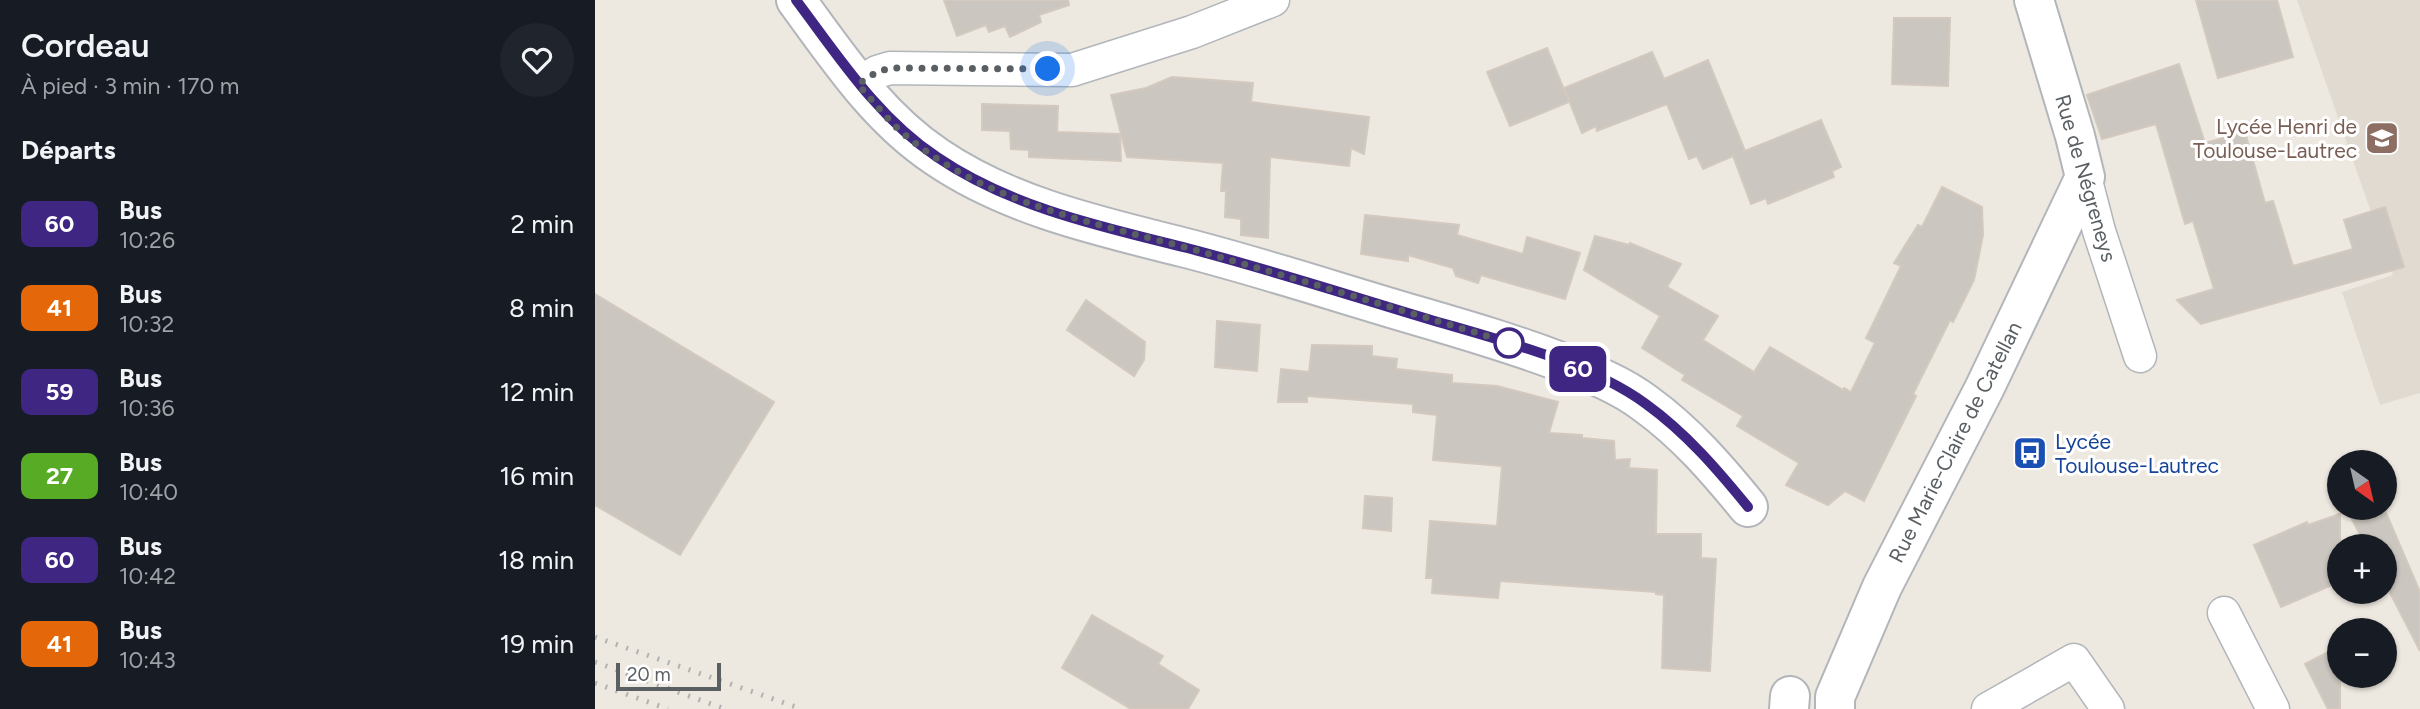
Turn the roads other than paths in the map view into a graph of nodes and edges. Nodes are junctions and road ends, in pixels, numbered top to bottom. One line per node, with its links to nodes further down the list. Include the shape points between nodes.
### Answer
1 (796, 0): 4 (street)
2 (1273, 0): 4 (street, via 1192,32 1072,69 890,68)
3 (2034, 0): 5 (street, Rue de Négreneys)
4 (858, 84): 7 (street, via 894,125 936,157 1007,195 1499,340 1599,376 1644,402 1683,434)
5 (2085, 177): 6 (street, Rue de Négreneys); 10 (street, Rue Marie-Claire de Catellan, via 1985,387 1882,587 1835,697)
6 (2140, 356)
7 (1748, 507)
8 (2224, 613): 9 (street)
9 (2266, 707)
10 (1835, 709)
11 (1988, 709): 12 (street, via 2074,660)
12 (2108, 709)

